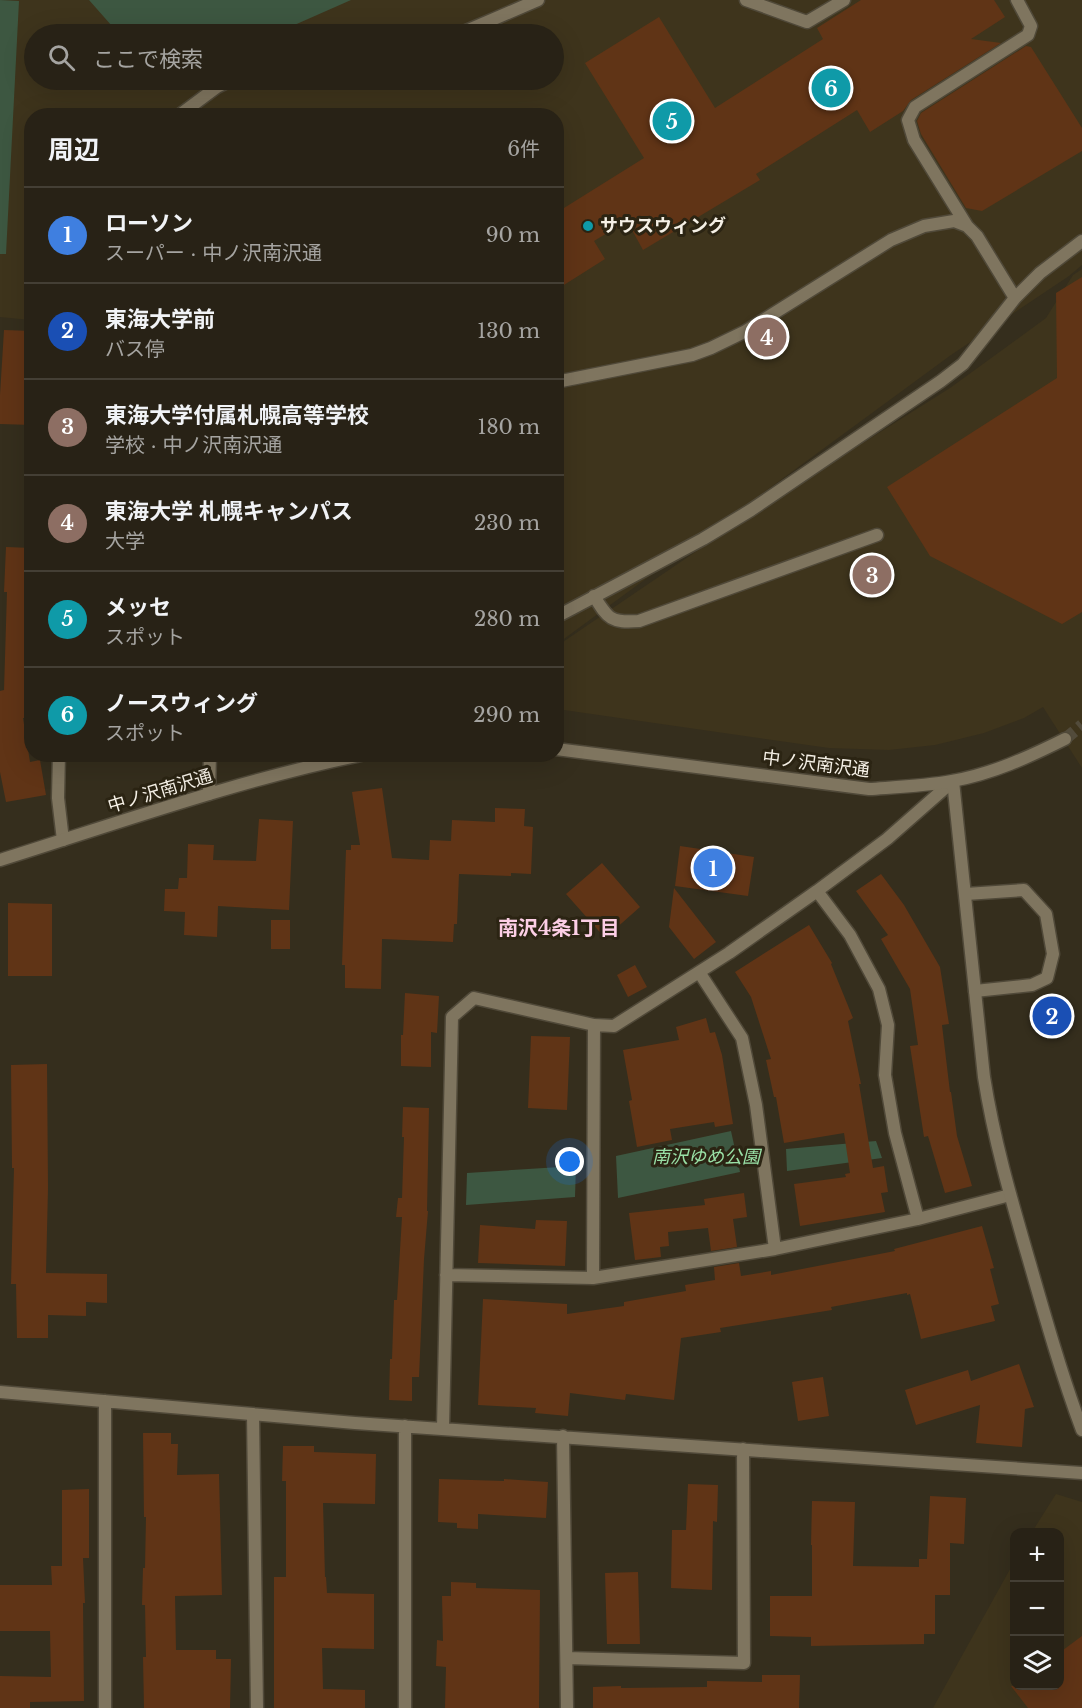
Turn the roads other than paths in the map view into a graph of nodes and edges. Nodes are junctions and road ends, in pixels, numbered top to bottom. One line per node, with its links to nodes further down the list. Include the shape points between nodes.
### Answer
1 (538, 0): 5 (street)
2 (746, 0): 3 (street, via 807,22)
3 (844, 0)
4 (1017, 0): 8 (street, via 1031,26 1028,35 915,107 908,120 914,140)
5 (482, 24)
6 (213, 90): 7 (street)
7 (189, 108)
8 (967, 226): 10 (street, via 978,236); 11 (street, via 954,221 924,226 891,240 744,332 711,348)
9 (1082, 241): 10 (street)
10 (1015, 298): 13 (street, via 963,363 941,381 751,510)
11 (564, 380)
12 (878, 535): 13 (street, via 639,621 607,616)
13 (594, 596): 14 (street)
14 (564, 613)
15 (1065, 739): 20 (street, 中ノ沢南沢通, via 1026,758)
16 (564, 750): 20 (street, 中ノ沢南沢通, via 869,789)
17 (59, 762): 22 (street)
18 (210, 762): 21 (street)
19 (331, 762): 21 (street, 中ノ沢南沢通)
20 (953, 781): 24 (street, via 887,839); 25 (street)
21 (209, 794): 22 (street, 中ノ沢南沢通)
22 (63, 840): 23 (street, 中ノ沢南沢通)
23 (0, 860)
24 (817, 891): 26 (street); 30 (street, via 850,935 879,989 888,1025 885,1075 895,1133)
25 (966, 894): 27 (street); 27 (street, via 1024,890 1046,914 1053,954 1047,978 1032,985)
26 (699, 972): 28 (street, via 614,1026); 31 (street, via 742,1038 756,1105)
27 (975, 991): 29 (street, via 991,1123)
28 (594, 1025): 32 (street, via 474,998 452,1017); 33 (street)
29 (1010, 1195): 30 (street); 39 (street, via 1065,1386)
30 (918, 1219): 31 (street)
31 (775, 1249): 33 (street)
32 (446, 1275): 33 (street); 38 (street)
33 (593, 1278)
34 (0, 1392): 35 (street)
35 (105, 1401): 36 (street); 44 (street)
36 (253, 1414): 37 (street); 45 (street)
37 (405, 1426): 38 (street); 46 (street)
38 (443, 1428): 40 (street)
39 (1082, 1431)
40 (563, 1436): 41 (street); 43 (street)
41 (743, 1449): 42 (street); 43 (street, via 744,1663)
42 (1082, 1473)
43 (567, 1658): 47 (street)
44 (105, 1708)
45 (257, 1708)
46 (405, 1708)
47 (567, 1708)

